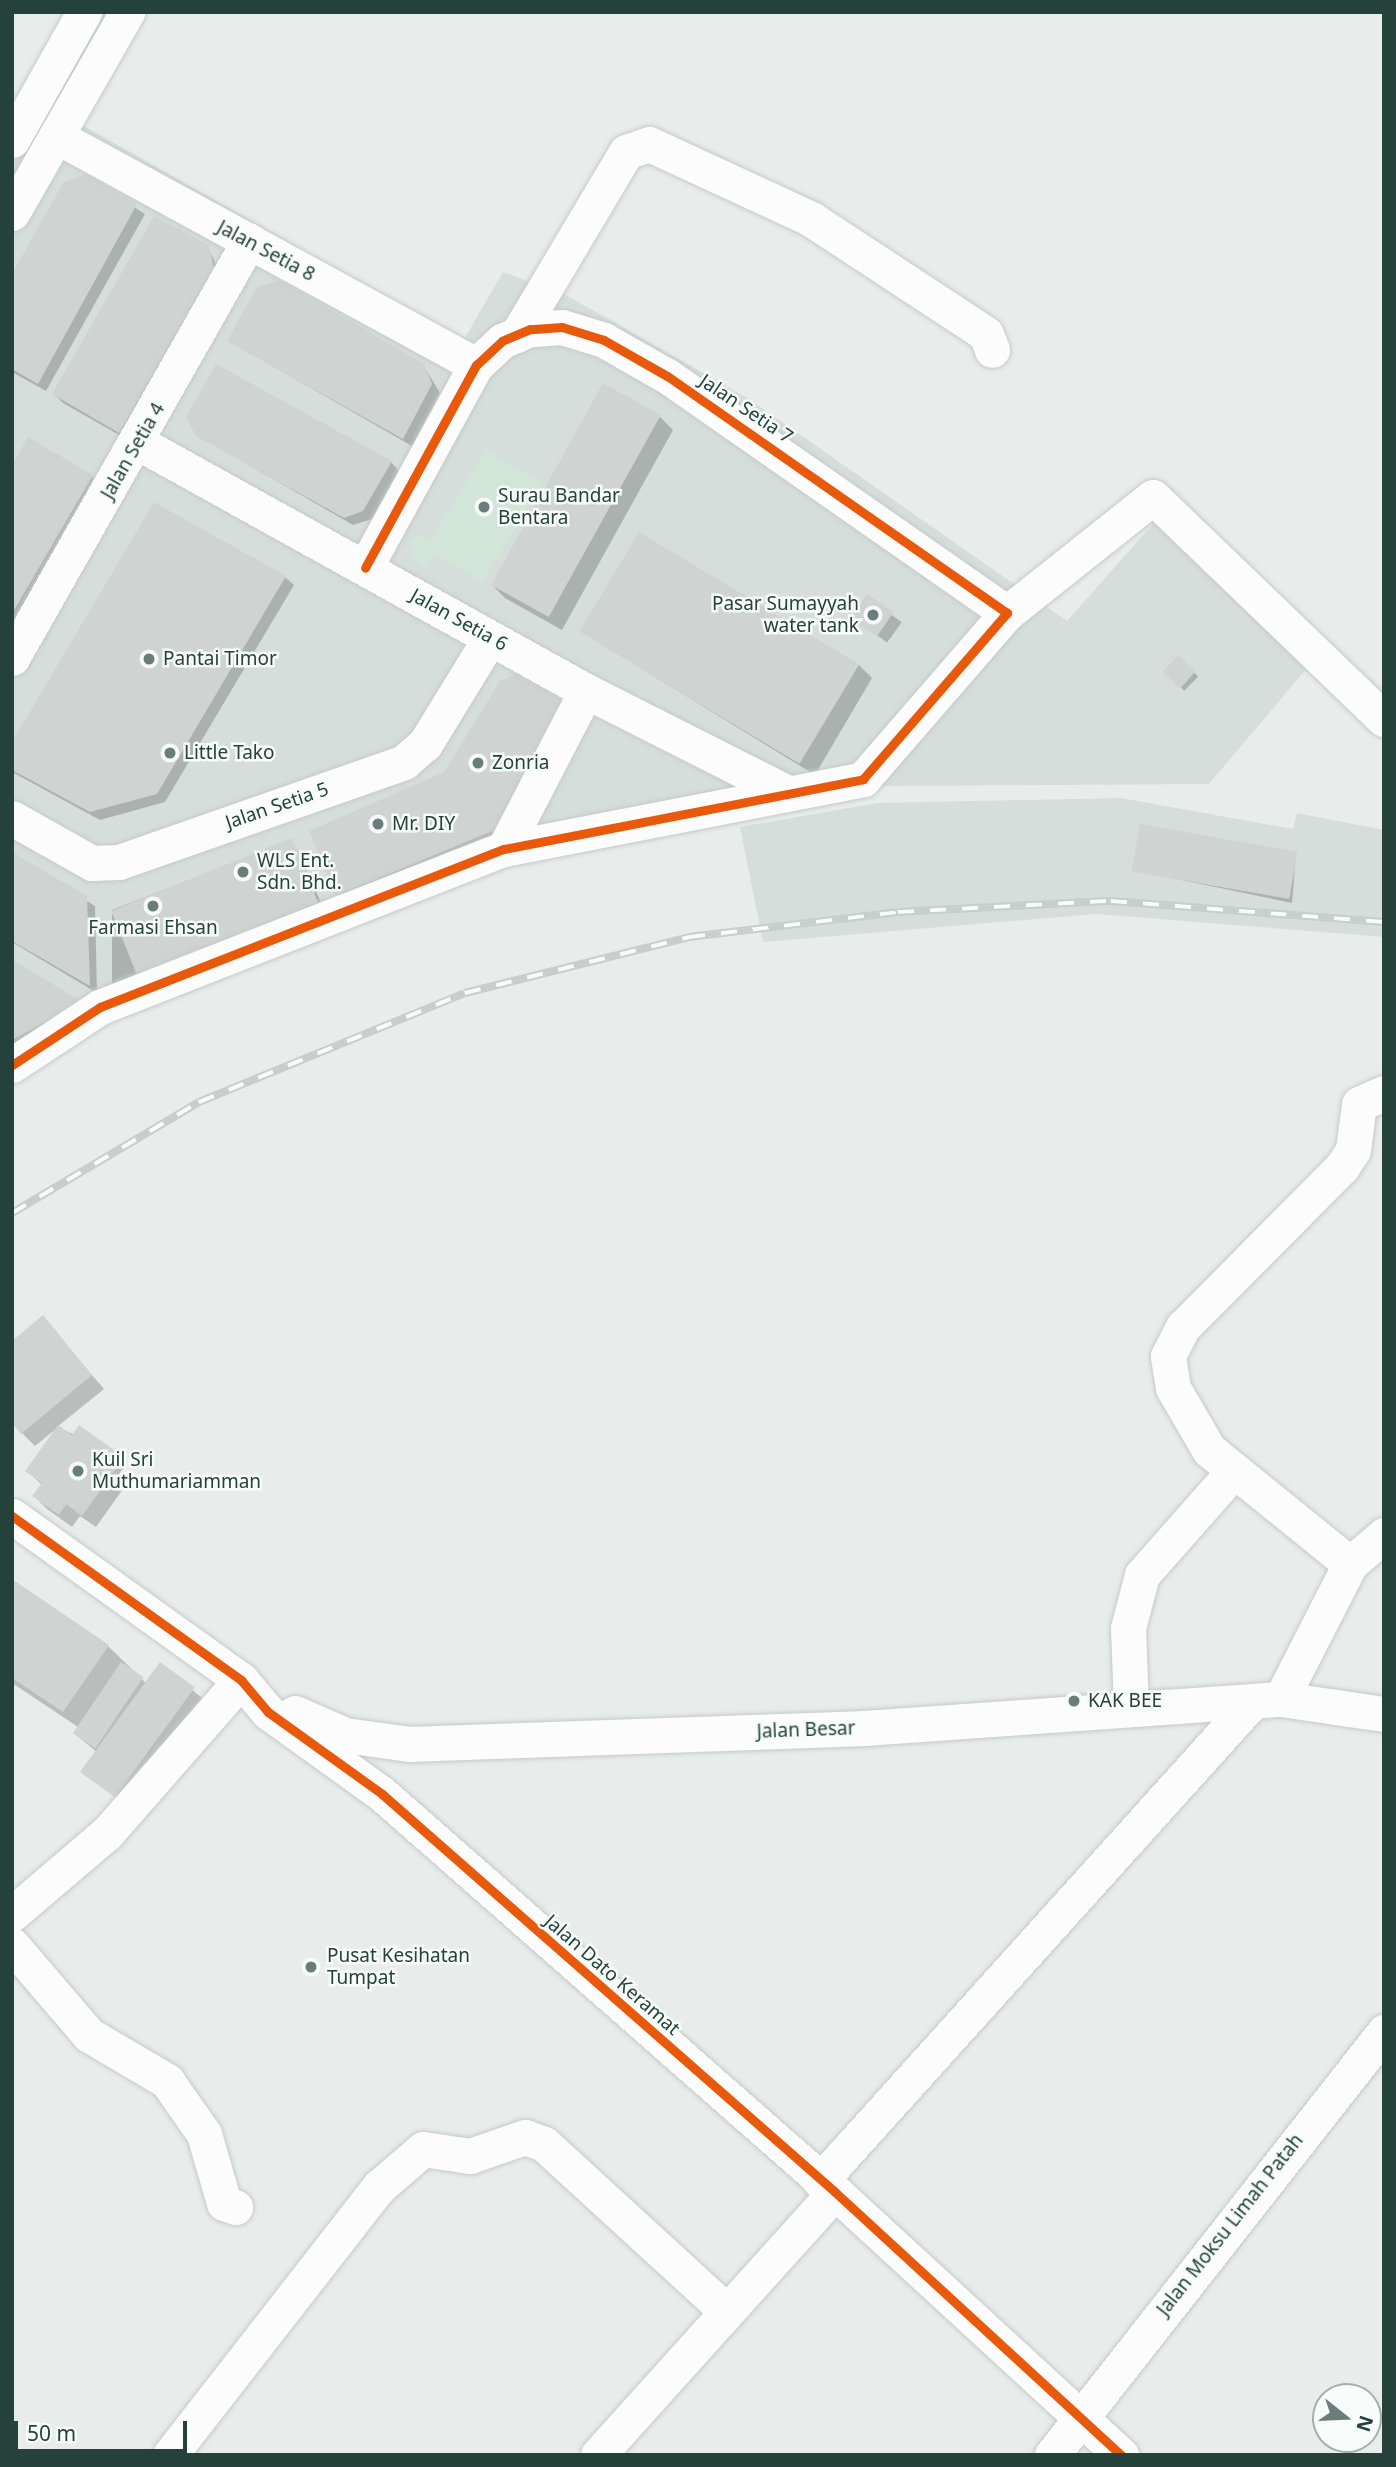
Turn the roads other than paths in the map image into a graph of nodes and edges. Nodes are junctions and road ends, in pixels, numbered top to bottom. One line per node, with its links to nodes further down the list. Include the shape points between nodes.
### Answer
1 (84, 12): 4 (street)
2 (127, 12): 3 (street)
3 (56, 136): 5 (street); 6 (street, Jalan Setia 8)
4 (12, 140)
5 (12, 213)
6 (249, 241): 9 (street, Jalan Setia 8); 10 (street, Jalan Setia 4)
7 (517, 335): 8 (street, via 626,152 649,144 811,219 986,334); 9 (street, Jalan Setia 7); 12 (street, Jalan Setia 7, via 546,326 604,340 911,541)
8 (992, 350)
9 (476, 365): 11 (street, Jalan Setia 7)
10 (139, 443): 11 (street, Jalan Setia 6); 14 (street, Jalan Setia 4)
11 (365, 568): 13 (street, Jalan Setia 6)
12 (1007, 613): 16 (street, via 1153,497); 17 (street, via 878,767 848,783)
13 (490, 638): 15 (street, Jalan Setia 6); 18 (street, Jalan Setia 5, via 425,744 404,762 118,862 92,863)
14 (12, 658)
15 (586, 691): 17 (street, Jalan Setia 6); 19 (street)
16 (1384, 719)
17 (782, 790): 19 (street)
18 (12, 818)
19 (504, 849): 20 (street, via 100,1007)
20 (12, 1065)
21 (1384, 1093): 22 (street, via 1359,1104 1353,1150 1342,1167 1171,1346 1178,1399)
22 (1232, 1473): 25 (street); 28 (street, via 1142,1575 1128,1628)
23 (12, 1516): 26 (street)
24 (1384, 1535): 25 (street)
25 (1350, 1564): 27 (street)
26 (242, 1680): 30 (street, Jalan Besar, via 313,1724); 31 (street, Jalan Dato Keramat, via 268,1712); 32 (street, via 107,1833)
27 (1266, 1701): 28 (street, Jalan Besar); 29 (street, Jalan Besar); 35 (street)
28 (1131, 1709): 30 (street, Jalan Besar, via 864,1728)
29 (1384, 1714)
30 (410, 1744): 31 (street, via 378,1769)
31 (382, 1794): 35 (street, Jalan Dato Keramat)
32 (12, 1914)
33 (12, 1944): 36 (street, via 89,2035 167,2081 204,2134 224,2203)
34 (1384, 2032): 38 (street, Jalan Moksu Limah Patah)
35 (828, 2187): 37 (street); 38 (street, Jalan Dato Keramat)
36 (236, 2207)
37 (725, 2310): 39 (street, via 544,2144 525,2137 470,2156 423,2149 379,2188); 40 (street)
38 (1076, 2419): 41 (street, Jalan Moksu Limah Patah); 42 (street)
39 (170, 2455)
40 (598, 2455)
41 (1052, 2455)
42 (1121, 2455)

